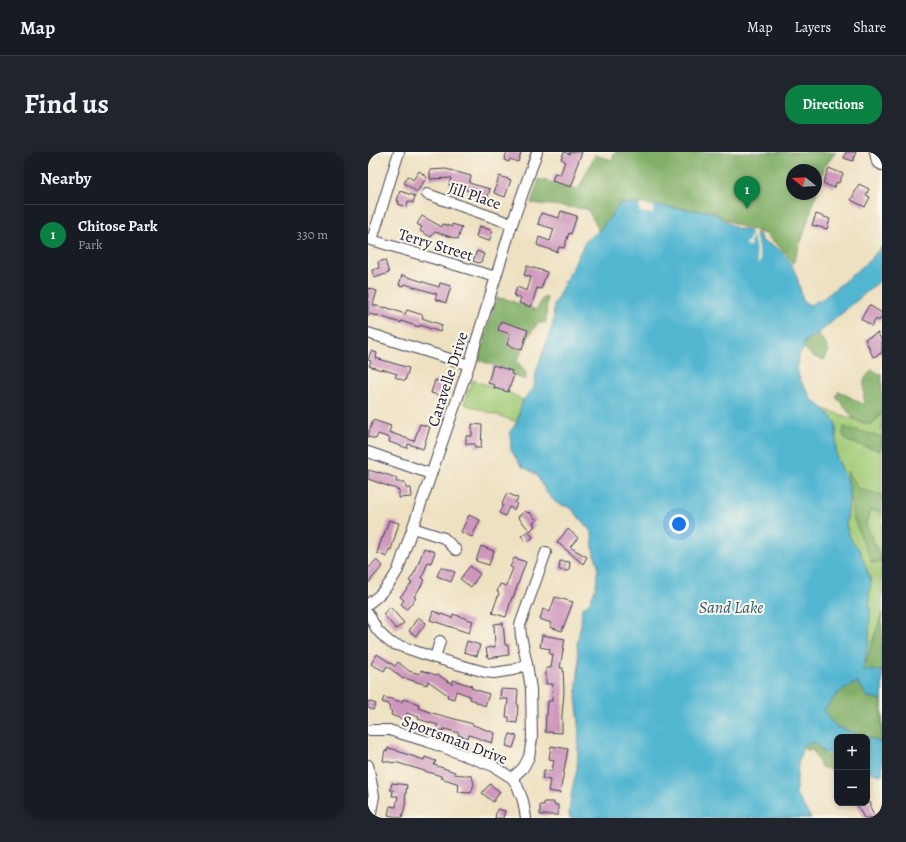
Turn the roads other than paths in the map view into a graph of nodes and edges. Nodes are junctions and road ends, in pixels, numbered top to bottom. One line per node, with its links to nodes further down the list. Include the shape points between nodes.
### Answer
1 (399, 152): 5 (street)
2 (537, 152): 4 (street, Caravelle Drive)
3 (427, 194): 4 (street, Jill Place)
4 (512, 224): 6 (street, Caravelle Drive)
5 (370, 239): 6 (street, Terry Street)
6 (496, 277): 8 (street, Caravelle Drive)
7 (368, 333): 8 (street)
8 (469, 365): 10 (street, Caravelle Drive)
9 (368, 452): 10 (street)
10 (431, 474): 11 (street, Caravelle Drive)
11 (413, 528): 12 (street, via 444,538); 14 (street, Caravelle Drive, via 393,580 380,596)
12 (456, 550)
13 (546, 552): 18 (street, via 520,625)
14 (368, 604)
15 (368, 613): 17 (street, via 376,630 385,638)
16 (440, 641): 17 (street)
17 (435, 658): 18 (street, via 494,673 513,670)
18 (527, 664): 21 (street, via 531,689 532,739 529,757 523,768)
19 (368, 730): 21 (street, Sportsman Drive, via 390,730 429,742 493,766)
20 (368, 765): 22 (street, via 374,796)
21 (512, 778): 23 (street, Sportsman Drive, via 523,801)
22 (370, 818)
23 (526, 818)

